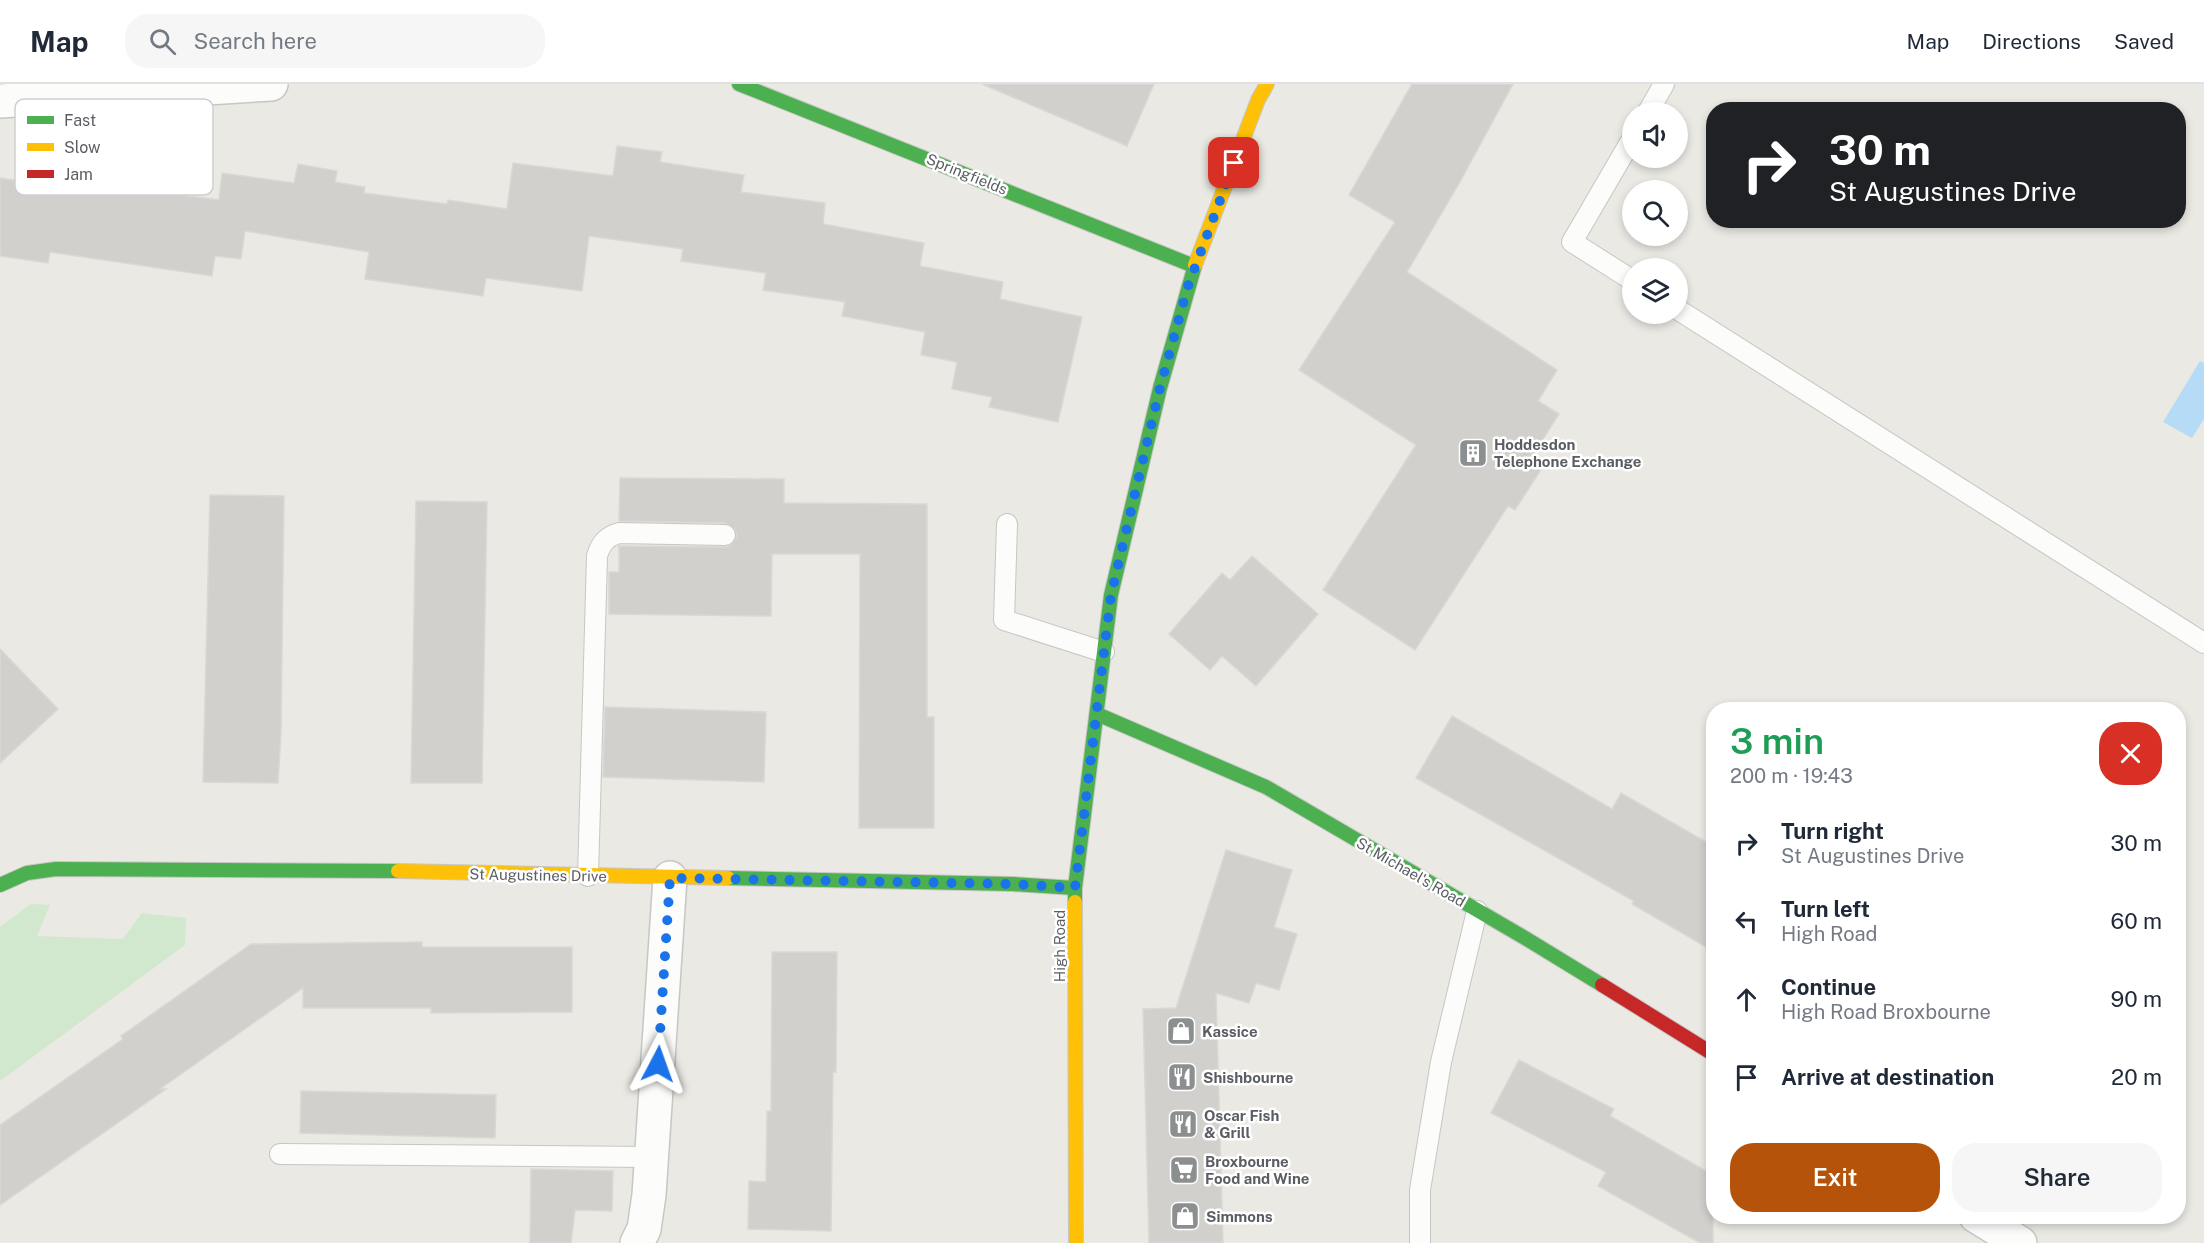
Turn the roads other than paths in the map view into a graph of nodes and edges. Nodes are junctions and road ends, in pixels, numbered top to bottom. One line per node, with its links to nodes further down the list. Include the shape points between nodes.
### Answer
1 (271, 84): 5 (street)
2 (739, 84): 10 (street, Springfields)
3 (1267, 84): 10 (street, High Road)
4 (1664, 84): 8 (lane)
5 (32, 99)
6 (15, 100): 7 (street)
7 (0, 101)
8 (1654, 102)
9 (1622, 156): 11 (lane, via 1572,242)
10 (1194, 266): 16 (street, High Road, via 1160,388 1111,595)
11 (1622, 274)
12 (1688, 316): 15 (lane)
13 (1007, 524): 16 (lane, via 1004,621)
14 (725, 536): 18 (lane, via 619,534 600,544)
15 (2204, 643)
16 (1104, 652): 17 (street, High Road)
17 (1097, 714): 21 (street, High Road); 22 (street, St Michael's Road, via 1266,788)
18 (588, 876): 19 (street, St Augustines Drive); 20 (street, St Augustines Drive, via 56,869)
19 (670, 878): 21 (street, St Augustines Drive, via 1000,883); 25 (street)
20 (1, 881)
21 (1075, 888): 28 (street, High Road)
22 (1477, 911): 23 (street, St Michael's Road); 29 (lane, via 1441,1062 1420,1190)
23 (1706, 1050)
24 (280, 1154): 25 (lane)
25 (652, 1157): 27 (street, via 646,1218)
26 (1989, 1224): 30 (street)
27 (637, 1243)
28 (1076, 1243)
29 (1420, 1243)
30 (2020, 1243)

